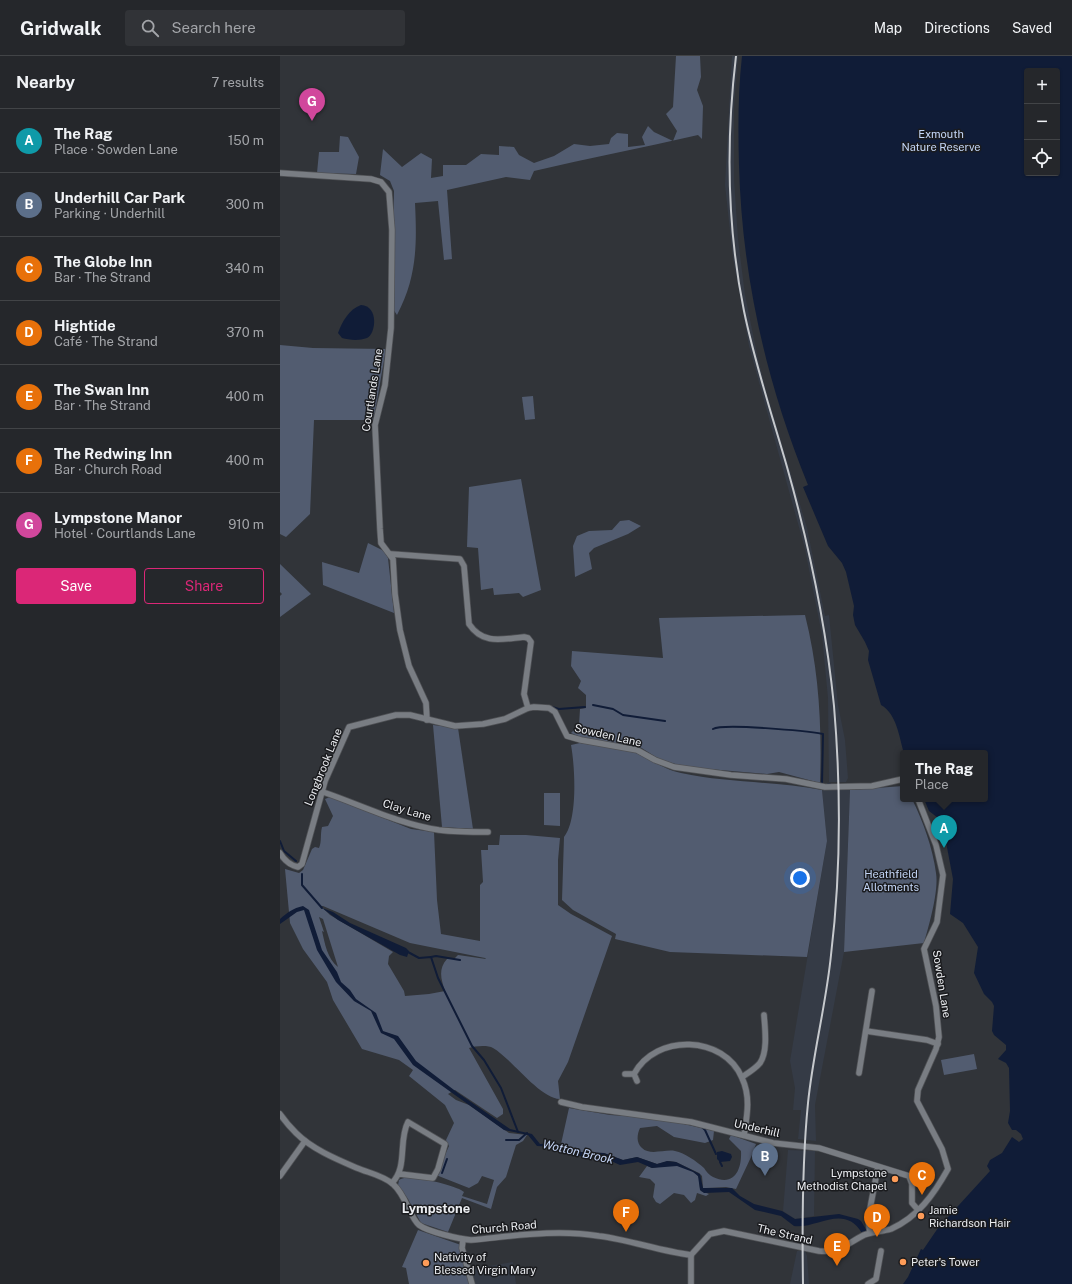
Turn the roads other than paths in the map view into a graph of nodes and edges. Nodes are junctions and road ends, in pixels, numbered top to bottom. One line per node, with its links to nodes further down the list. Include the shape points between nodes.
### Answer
1 (280, 173): 3 (street, Courtlands Lane, via 372,178 381,182 388,192 392,230)
2 (397, 325): 3 (street)
3 (391, 328): 4 (street, Courtlands Lane, via 385,385 375,425 374,443 381,543)
4 (391, 554): 5 (street, via 460,559 464,566 469,624 474,632 491,639 528,638 532,642 524,694); 6 (street, Courtlands Lane, via 400,630 409,666 425,699)
5 (528, 708): 6 (street, via 506,720 483,724 455,726); 7 (street, Sowden Lane, via 552,710 567,736 637,750 674,767 731,776 786,779 825,787 867,786)
6 (427, 720): 8 (street, Longbrook Lane, via 410,715 396,715 350,727 325,781)
7 (900, 780)
8 (323, 792): 10 (street, Clay Lane, via 408,823 438,830); 11 (street, Longbrook Lane, via 314,815 302,864 294,866)
9 (919, 802): 17 (street, Sowden Lane, via 936,845 943,876 937,922 924,949 936,1006)
10 (488, 832)
11 (280, 853)
12 (872, 991): 14 (street)
13 (764, 1015): 15 (street)
14 (866, 1032): 17 (street); 18 (street)
15 (765, 1033): 16 (street); 21 (street, via 759,1064)
16 (772, 1034)
17 (938, 1044): 28 (street, Sowden Lane, via 919,1088 917,1102 942,1149)
18 (859, 1073)
19 (625, 1074): 20 (street)
20 (634, 1074): 21 (street, via 637,1067 659,1050 685,1044 698,1045 716,1052 730,1062); 22 (street)
21 (742, 1077): 25 (street, via 747,1092 748,1111)
22 (637, 1081)
23 (560, 1102): 25 (street, Underhill, via 691,1122)
24 (280, 1114): 26 (street, Church Road)
25 (744, 1135): 27 (street, Underhill, via 773,1143 819,1148)
26 (305, 1141): 30 (street); 31 (street, Church Road)
27 (878, 1167): 32 (street, Underhill, via 909,1176 912,1184 912,1203); 33 (street, via 868,1219)
28 (948, 1169): 32 (street, The Strand, via 932,1196)
29 (400, 1174): 29 (street, via 402,1142 408,1122 445,1144 434,1177 430,1179); 31 (street)
30 (280, 1176)
31 (392, 1183): 34 (street, Church Road, via 404,1196 420,1226)
32 (919, 1211): 33 (street, The Strand, via 891,1229)
33 (870, 1233): 36 (street, The Strand, via 842,1249 828,1252 768,1242 731,1231 717,1231 710,1234)
34 (463, 1240): 36 (street, Church Road, via 567,1232 626,1240); 37 (street, via 462,1248)
35 (881, 1251): 39 (street, via 876,1280)
36 (691, 1255): 38 (street)
37 (472, 1284)
38 (691, 1284)
39 (870, 1284)

